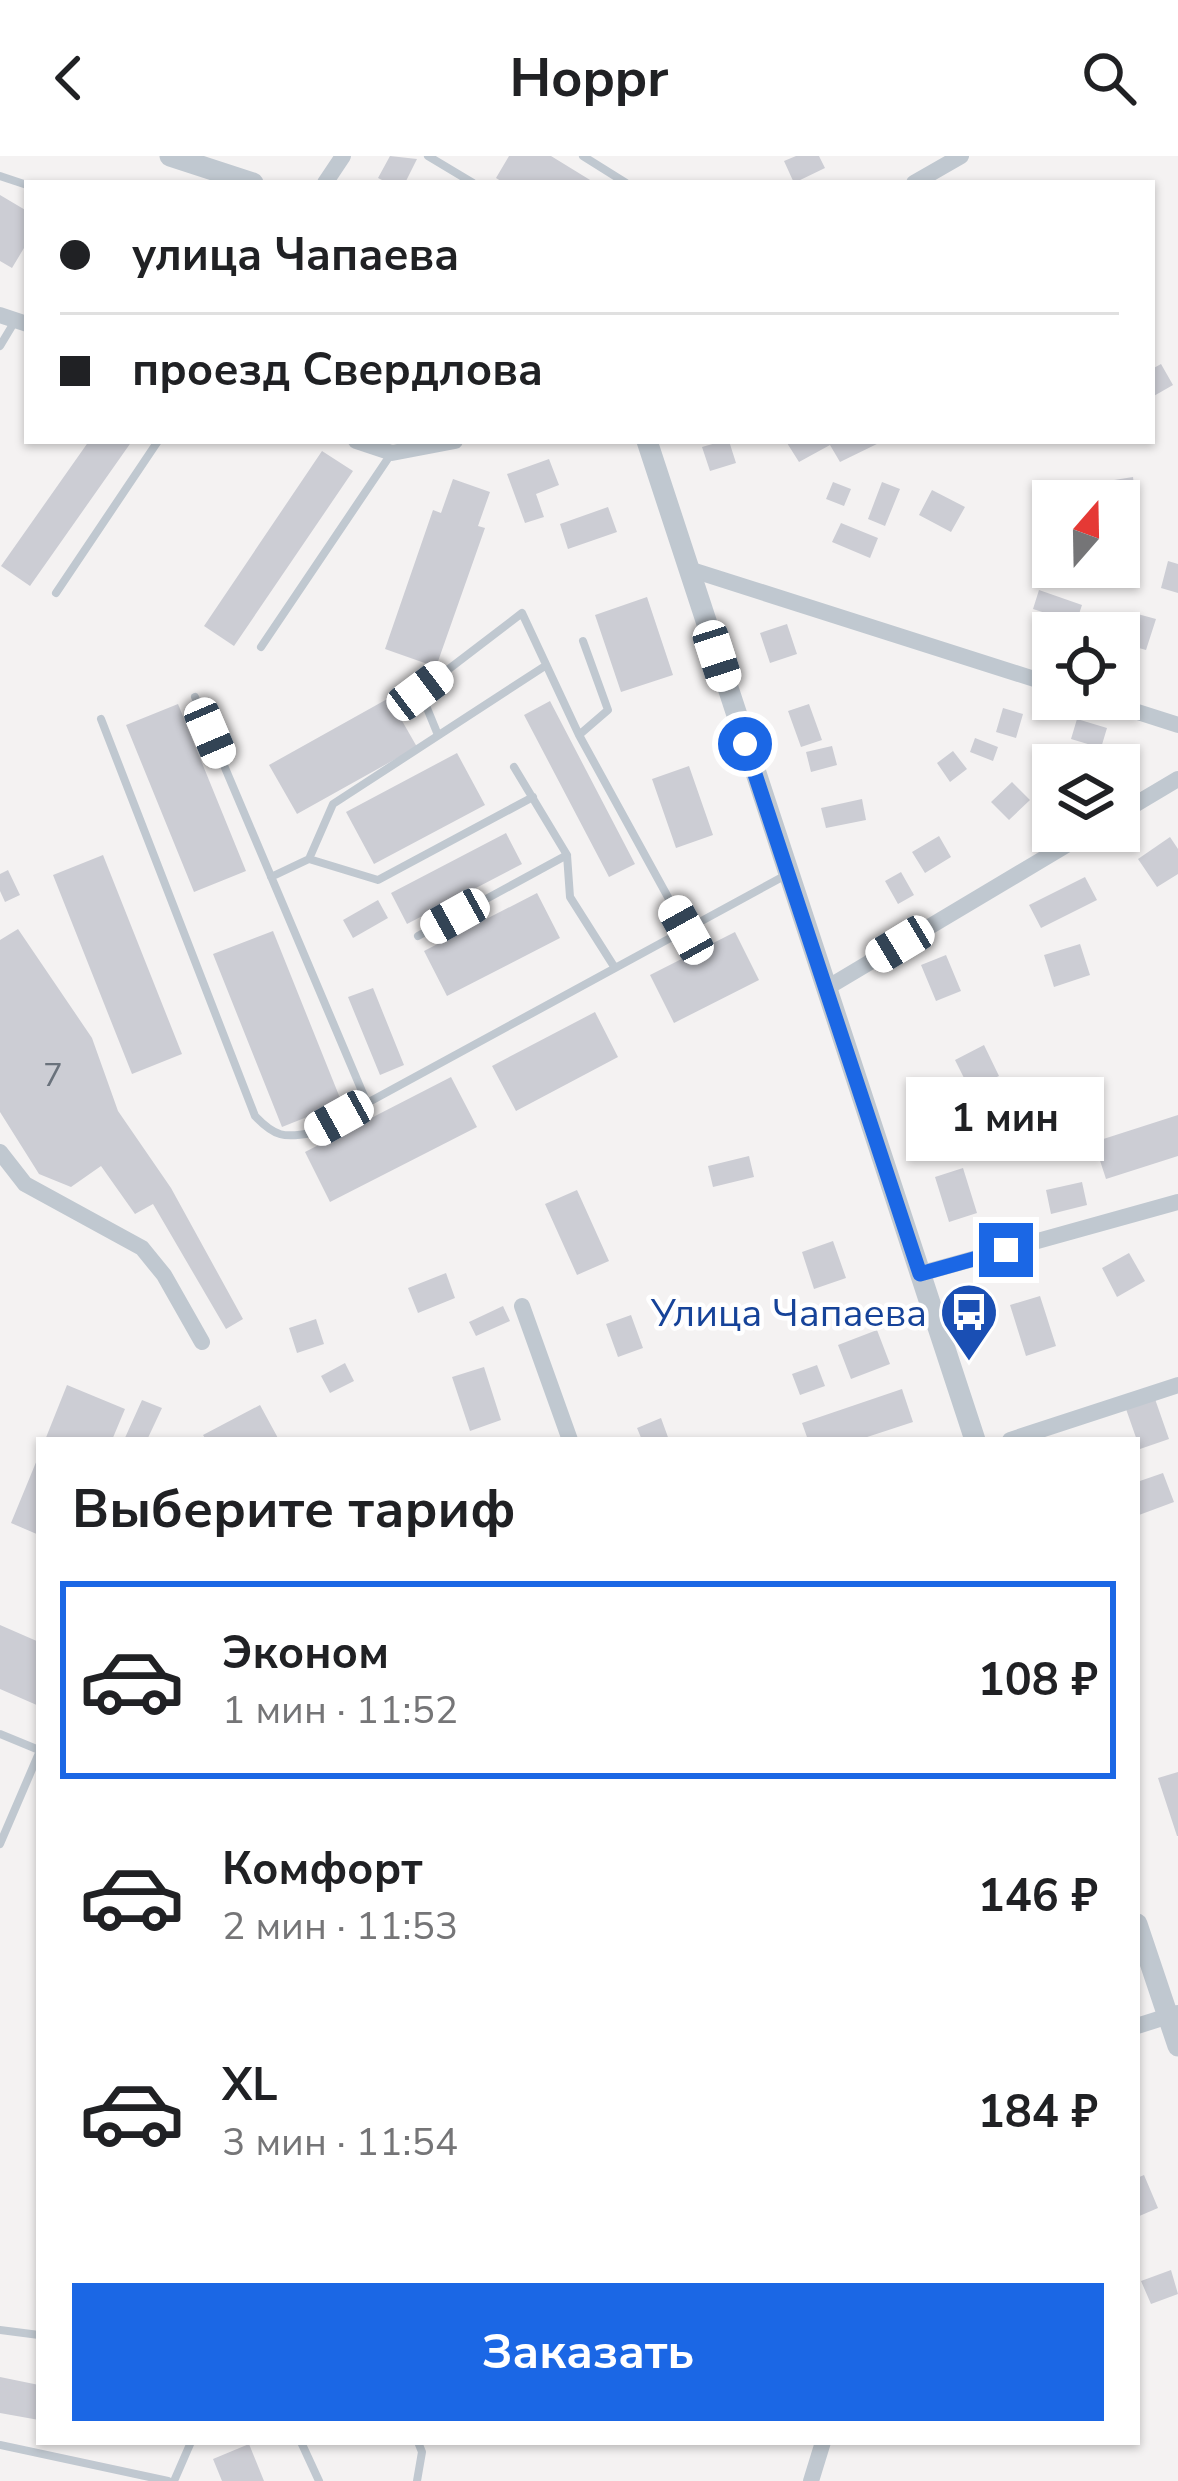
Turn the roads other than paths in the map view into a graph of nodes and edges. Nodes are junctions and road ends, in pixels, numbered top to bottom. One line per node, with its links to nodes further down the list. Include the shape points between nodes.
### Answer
1 (170, 156): 5 (street)
2 (428, 156): 6 (lane)
3 (583, 156): 7 (lane)
4 (961, 156): 8 (street)
5 (245, 180)
6 (468, 180)
7 (621, 180)
8 (919, 180)
9 (14, 320): 10 (lane)
10 (0, 346)
11 (156, 444): 17 (lane)
12 (365, 444): 15 (street)
13 (439, 444): 15 (street)
14 (647, 444): 16 (street)
15 (392, 453): 19 (lane)
16 (688, 569): 21 (street); 35 (street)
17 (56, 593)
18 (583, 641): 27 (lane, via 608,710)
19 (262, 647)
20 (545, 666): 26 (lane); 26 (lane, via 522,613 420,691); 27 (lane)
21 (1032, 678)
22 (195, 697): 36 (lane)
23 (1140, 713): 25 (street)
24 (101, 719): 41 (lane, via 255,1116 284,1138 312,1133)
25 (1178, 725)
26 (438, 735): 34 (lane, via 333,804)
27 (579, 735): 37 (lane)
28 (514, 766): 30 (lane)
29 (1178, 779): 31 (street)
30 (532, 797): 33 (lane); 34 (lane, via 378,880)
31 (1140, 802)
32 (1055, 852): 40 (street)
33 (567, 855): 38 (lane); 39 (lane, via 570,896)
34 (309, 859): 36 (lane)
35 (788, 874): 37 (lane); 40 (street)
36 (271, 877): 41 (lane)
37 (686, 930): 39 (lane)
38 (418, 936)
39 (615, 968): 41 (lane)
40 (825, 989): 44 (street)
41 (367, 1103)
42 (0, 1152): 46 (street, via 25,1184 142,1248)
43 (1178, 1202): 44 (street)
44 (920, 1274): 49 (street)
45 (522, 1306): 48 (street)
46 (202, 1342)
47 (1178, 1385): 50 (street)
48 (569, 1437)
49 (974, 1437)
50 (1019, 1437)
51 (0, 1733): 52 (lane)
52 (36, 1750)
53 (36, 1758): 54 (lane)
54 (0, 1844)
55 (1140, 1932): 56 (street)
56 (1173, 2014): 57 (street); 58 (street)
57 (1140, 2025)
58 (1178, 2047)
59 (0, 2330): 60 (lane)
60 (36, 2335)
61 (0, 2444): 66 (lane)
62 (189, 2445): 66 (lane)
63 (302, 2445): 67 (lane)
64 (419, 2445): 68 (lane)
65 (822, 2445): 69 (street)
66 (171, 2481)
67 (319, 2481)
68 (417, 2481)
69 (811, 2481)

